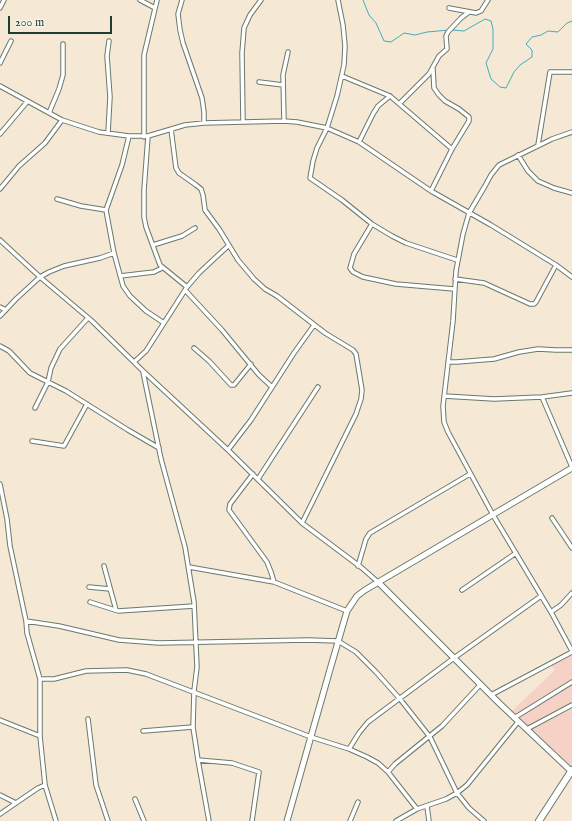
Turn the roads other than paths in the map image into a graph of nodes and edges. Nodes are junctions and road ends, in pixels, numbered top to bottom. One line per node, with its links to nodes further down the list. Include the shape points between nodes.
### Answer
1 (4, 0): 8 (street)
2 (140, 0): 9 (street)
3 (157, 0): 9 (street)
4 (182, 0): 30 (street, via 178,14 180,30 202,98)
5 (261, 0): 29 (street, via 244,28)
6 (338, 0): 19 (street, via 345,46)
7 (488, 0): 11 (street, via 481,11)
8 (0, 8)
9 (155, 8): 37 (street, via 144,55)
10 (449, 8): 11 (street)
11 (469, 12): 17 (street, via 448,32 447,49 439,56)
12 (11, 41): 16 (street)
13 (110, 41): 34 (street, via 107,56 110,97)
14 (64, 44): 26 (street, via 63,75)
15 (288, 52): 21 (street)
16 (0, 63)
17 (433, 69): 25 (street); 40 (street, via 434,88 438,96 469,118)
18 (572, 72): 39 (street, via 550,72)
19 (342, 76): 23 (street); 31 (street)
20 (259, 82): 21 (street)
21 (283, 85): 28 (street)
22 (0, 86): 24 (street)
23 (390, 96): 25 (street); 38 (street, via 378,106)
24 (27, 102): 26 (street); 35 (street)
25 (400, 103): 40 (street)
26 (49, 113): 27 (street)
27 (62, 120): 34 (street); 42 (street)
28 (284, 121): 29 (street); 31 (street)
29 (244, 122): 30 (street)
30 (204, 123): 32 (street)
31 (327, 128): 38 (street); 48 (street, via 317,148 310,178)
32 (171, 129): 37 (street); 52 (street, via 176,168 201,189 205,210)
33 (572, 132): 39 (street)
34 (108, 133): 36 (street)
35 (0, 134)
36 (128, 136): 37 (street); 46 (street, via 122,165)
37 (146, 136): 51 (street, via 144,217)
38 (359, 142): 43 (street)
39 (538, 145): 41 (street)
40 (452, 149): 43 (street)
41 (518, 155): 44 (street, via 528,171 538,180); 47 (street, via 499,165 490,174)
42 (0, 189)
43 (431, 191): 47 (street)
44 (572, 193)
45 (56, 199): 46 (street)
46 (106, 210): 53 (street)
47 (469, 213): 54 (street); 55 (street)
48 (372, 224): 54 (street, via 406,243); 62 (street, via 354,254 350,268 353,272 363,277 396,284)
49 (195, 228): 51 (street, via 182,236)
50 (0, 240): 58 (street)
51 (153, 245): 56 (street)
52 (228, 246): 61 (street, via 203,268); 68 (street, via 254,279)
53 (114, 253): 57 (street); 58 (street, via 64,266)
54 (457, 260): 60 (street)
55 (556, 265): 59 (street); 60 (street, via 534,304 484,283)
56 (162, 268): 57 (street, via 154,272); 61 (street)
57 (120, 276): 67 (street, via 130,296)
58 (40, 277): 64 (street); 66 (street)
59 (572, 277)
60 (455, 279): 62 (street)
61 (186, 289): 67 (street); 74 (street)
62 (454, 290): 73 (street)
63 (0, 307): 64 (street)
64 (6, 310): 65 (street)
65 (0, 316)
66 (88, 318): 72 (street); 76 (street, via 60,349)
67 (164, 323): 72 (street, via 146,351)
68 (314, 325): 78 (street); 95 (street, via 355,352 362,390 356,414)
69 (0, 346): 76 (street, via 9,351 30,373)
70 (194, 348): 74 (street, via 231,385 234,385)
71 (572, 350): 73 (street, via 538,349 494,360)
72 (134, 362): 75 (street)
73 (448, 362): 80 (street)
74 (252, 364): 78 (street)
75 (143, 371): 85 (street); 86 (street)
76 (48, 382): 82 (street); 83 (street)
77 (318, 386): 90 (street)
78 (272, 387): 86 (street)
79 (572, 393): 81 (street)
80 (444, 396): 81 (street, via 494,399); 89 (street, via 443,413 448,432)
81 (542, 397): 87 (street)
82 (87, 404): 84 (street, via 64,446); 85 (street)
83 (35, 408)
84 (32, 441)
85 (159, 448): 100 (street, via 185,547)
86 (228, 450): 88 (street)
87 (572, 467): 93 (street)
88 (253, 474): 90 (street); 101 (street, via 230,504 229,510 266,562)
89 (470, 474): 93 (street); 99 (street, via 370,533)
90 (258, 479): 95 (street)
91 (0, 484): 92 (street)
92 (1, 499): 113 (street, via 8,519 10,546)
93 (493, 515): 97 (street); 102 (street)
94 (552, 518): 96 (street)
95 (302, 523): 99 (street)
96 (572, 548)
97 (516, 553): 105 (street); 107 (street)
98 (104, 566): 104 (street)
99 (358, 566): 102 (street)
100 (188, 568): 101 (street); 109 (street)
101 (274, 582): 111 (street)
102 (379, 583): 111 (street, via 357,596); 118 (street)
103 (89, 587): 104 (street)
104 (110, 589): 110 (street)
105 (462, 590)
106 (572, 593): 112 (street)
107 (541, 596): 112 (street); 118 (street)
108 (90, 602): 110 (street)
109 (194, 606): 110 (street); 114 (street)
110 (116, 610)
111 (348, 611): 115 (street)
112 (552, 612): 116 (street)
113 (26, 621): 114 (street, via 119,640 159,644); 119 (street, via 29,644)
114 (196, 642): 115 (street); 122 (street, via 197,667)
115 (338, 642): 124 (street, via 356,652); 134 (street)
116 (571, 647): 117 (street)
117 (572, 652): 123 (street)
118 (454, 658): 121 (street); 124 (street)
119 (40, 679): 122 (street, via 54,679 86,671 127,670); 133 (street)
120 (572, 682): 126 (street)
121 (480, 685): 123 (street); 135 (street)
122 (194, 691): 130 (street); 134 (street)
123 (491, 695): 126 (street)
124 (400, 699): 135 (street); 136 (street, via 368,722)
125 (572, 705): 131 (street)
126 (514, 718): 129 (street)
127 (88, 719): 150 (street, via 96,785)
128 (0, 720): 133 (street)
129 (518, 722): 131 (street); 141 (street)
130 (193, 727): 132 (street); 137 (street)
131 (526, 729): 139 (street)
132 (144, 731)
133 (40, 736): 140 (street)
134 (311, 737): 136 (street); 154 (street)
135 (430, 737): 138 (street); 141 (street)
136 (349, 749): 138 (street, via 367,757)
137 (198, 760): 152 (street); 153 (street, via 232,763 259,772)
138 (388, 772): 147 (street)
139 (572, 772): 159 (highway)
140 (46, 785): 144 (street); 149 (street)
141 (458, 793): 146 (street); 158 (street, via 469,808)
142 (0, 795): 144 (street)
143 (135, 799): 151 (street)
144 (16, 802): 148 (street)
145 (358, 802): 155 (street)
146 (427, 806): 147 (street); 157 (street)
147 (417, 809): 156 (street)
148 (0, 814)
149 (56, 821)
150 (108, 821)
151 (144, 821)
152 (209, 821)
153 (252, 821)
154 (287, 821)
155 (350, 821)
156 (396, 821)
157 (429, 821)
158 (484, 821)
159 (539, 821)

